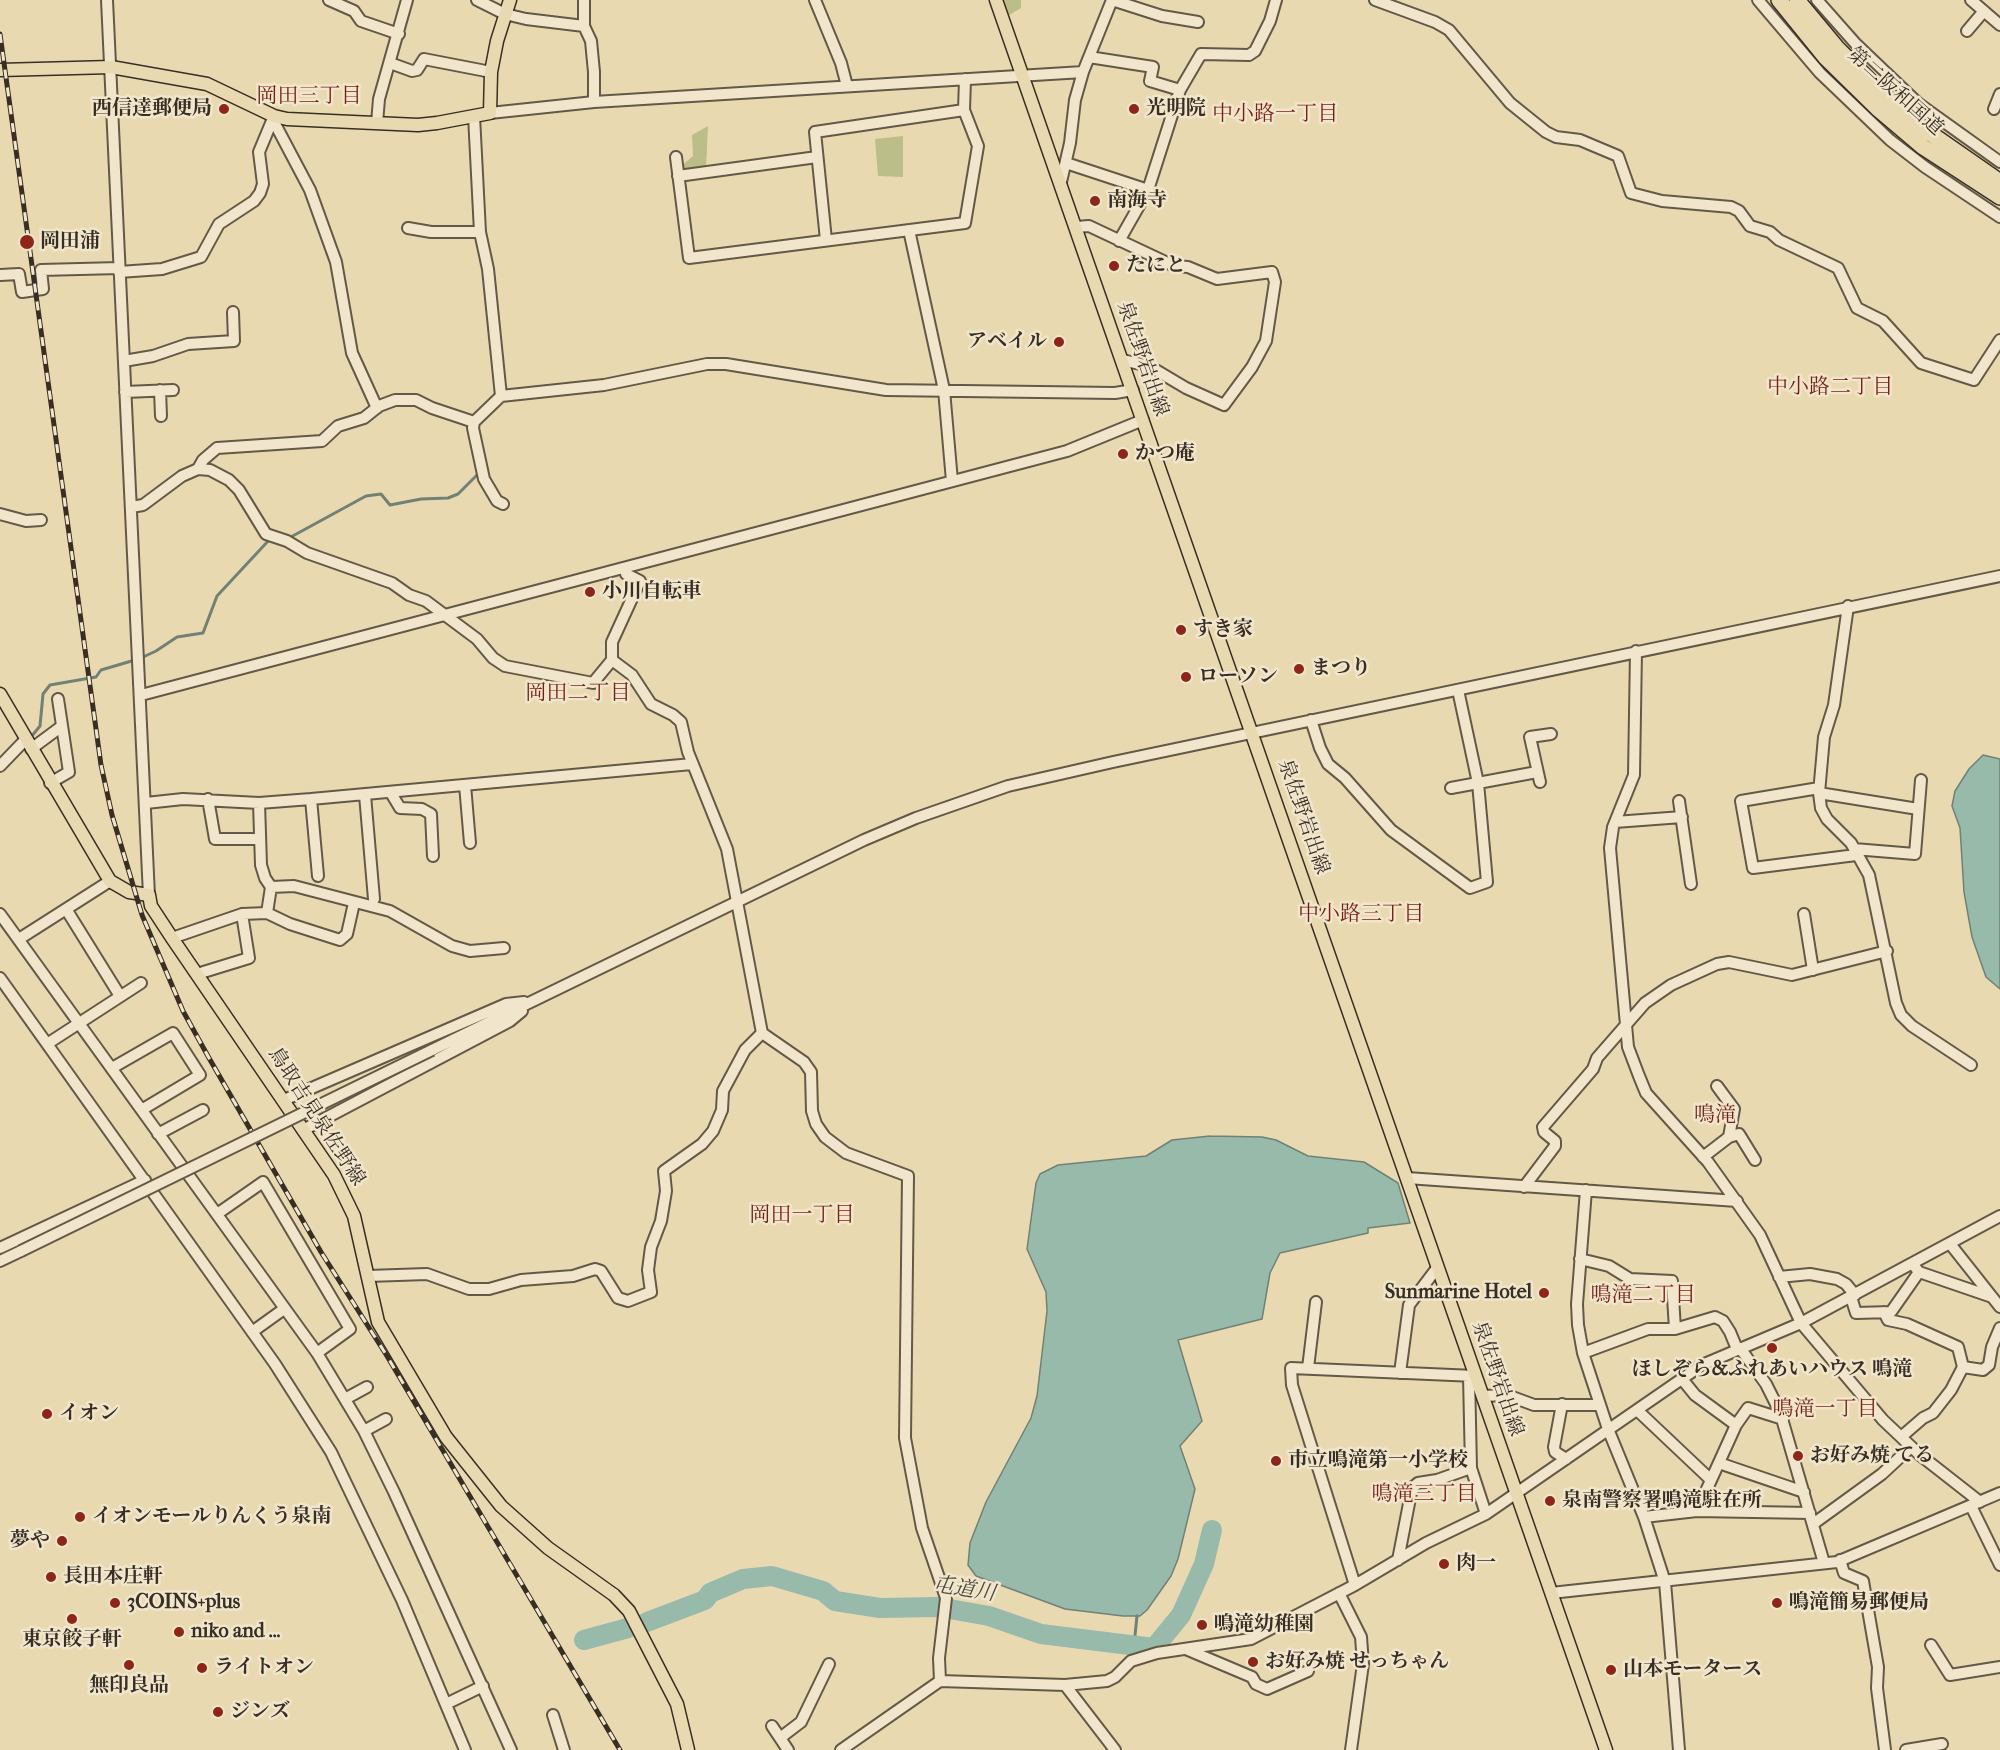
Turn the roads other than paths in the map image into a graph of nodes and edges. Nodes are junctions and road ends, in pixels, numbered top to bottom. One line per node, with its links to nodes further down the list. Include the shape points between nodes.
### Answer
1 (107, 0): 26 (street)
2 (329, 0): 23 (street, via 354,11 361,21)
3 (407, 0): 23 (street)
4 (477, 0): 18 (street)
5 (510, 0): 18 (main road)
6 (584, 0): 21 (street)
7 (815, 0): 32 (street)
8 (996, 0): 30 (main road, 泉佐野岩出線)
9 (1112, 0): 19 (street, via 1162,16); 24 (street)
10 (1276, 0): 33 (street, via 1255,51 1249,55 1201,54)
11 (1375, 0): 61 (street, via 1449,30 1510,103 1546,132 1580,140 1617,156 1632,193 1662,201 1731,207 1750,226 1770,232 1838,268 1857,308 1883,321 1921,363 1974,380)
12 (1758, 0): 51 (street, via 1820,73 1890,140)
13 (1779, 0): 50 (highway, 第二阪和国道, via 1826,58 1877,108 1923,147)
14 (1797, 0): 48 (highway, 第二阪和国道, via 1837,48 1888,99)
15 (1817, 0): 44 (street, via 1919,104)
16 (1971, 0): 17 (street)
17 (1984, 11): 20 (street); 22 (street)
18 (505, 14): 21 (street); 28 (main road)
19 (1198, 22)
20 (2000, 25)
21 (584, 26): 35 (street, via 591,40)
22 (1967, 31)
23 (399, 34): 25 (street)
24 (1089, 57): 29 (street); 33 (street, via 1153,67 1150,81)
25 (390, 63): 28 (street, via 412,71 424,59); 41 (street, via 379,99)
26 (111, 67): 27 (main road); 40 (main road, via 207,84); 58 (street)
27 (0, 70)
28 (491, 72): 38 (main road)
29 (1083, 72): 30 (street); 45 (street)
30 (1021, 74): 31 (street); 47 (main road, 泉佐野岩出線)
31 (965, 79): 32 (street); 37 (street)
32 (847, 86): 35 (street)
33 (1180, 90): 49 (street)
34 (2000, 94): 36 (street)
35 (594, 102): 38 (street)
36 (1994, 109)
37 (964, 111): 43 (street, via 815,132); 54 (street, via 978,146 965,223)
38 (490, 113): 39 (main road)
39 (474, 116): 41 (main road, via 418,125); 55 (street)
40 (274, 118): 41 (main road); 58 (street, via 259,152 263,184 260,193 219,224 201,257 162,269); 70 (street, via 310,190 336,262 352,353)
41 (377, 123)
42 (676, 157): 46 (street)
43 (817, 157): 46 (street); 56 (street)
44 (2000, 162)
45 (1066, 164): 47 (street); 49 (street)
46 (678, 176): 56 (street, via 689,258)
47 (1061, 182): 52 (main road, 泉佐野岩出線)
48 (2000, 182)
49 (1148, 190): 57 (street)
50 (2000, 198)
51 (2000, 217)
52 (1076, 227): 57 (street, via 1089,226); 62 (main road, 泉佐野岩出線)
53 (408, 228): 55 (street)
54 (909, 230): 56 (street); 66 (street)
55 (480, 232): 69 (street, via 488,269)
56 (826, 240)
57 (1119, 241): 62 (street, via 1174,266 1188,267 1217,279 1272,272 1275,282 1266,341 1224,405 1149,366)
58 (119, 270): 59 (street, via 41,270 43,289 22,292 19,274); 63 (street)
59 (0, 275)
60 (233, 312): 63 (street, via 234,341 188,344)
61 (2000, 340)
62 (1122, 360): 67 (main road, 泉佐野岩出線)
63 (124, 361): 68 (street)
64 (160, 390): 65 (street); 68 (street); 71 (street)
65 (172, 390)
66 (944, 390): 67 (street); 69 (street, via 886,390 707,364 604,385); 75 (street)
67 (1133, 390): 72 (main road, 泉佐野岩出線)
68 (125, 392): 77 (street)
69 (501, 396): 73 (street)
70 (377, 408): 73 (street, via 407,398); 74 (street, via 364,418 338,426 322,441 217,448)
71 (161, 416)
72 (1143, 420): 75 (street, via 1067,451); 92 (main road, 泉佐野岩出線)
73 (474, 422): 76 (street, via 484,479)
74 (198, 469): 77 (street, via 143,505); 83 (street, via 210,470 229,480 266,534 306,553 392,583)
75 (952, 481): 80 (street)
76 (503, 504)
77 (131, 507): 88 (street)
78 (0, 514): 79 (street, via 26,521)
79 (41, 520)
80 (625, 568): 83 (street); 85 (street, via 627,574 640,581 612,642)
81 (2000, 576): 82 (street)
82 (1848, 606): 84 (street); 102 (street, via 1834,705 1824,737)
83 (444, 616): 85 (street, via 477,639 494,658 514,668 593,683); 88 (street)
84 (1636, 651): 86 (street); 112 (street, via 1634,775)
85 (612, 660): 95 (street, via 632,675 651,704 681,722)
86 (1458, 690): 90 (street); 99 (street)
87 (0, 694): 94 (main road)
88 (141, 695): 108 (street)
89 (58, 699): 91 (street)
90 (1311, 720): 92 (street); 99 (street, via 1328,764 1391,830 1470,888 1487,882)
91 (62, 726): 94 (street); 98 (street, via 69,772)
92 (1252, 733): 123 (street, via 1008,786 961,801 864,840); 155 (main road, 泉佐野岩出線)
93 (1551, 734): 99 (street, via 1530,737 1539,777)
94 (28, 744): 96 (street); 98 (main road)
95 (692, 764): 100 (street); 123 (street, via 727,849)
96 (0, 766)
97 (1921, 780): 110 (street)
98 (50, 783): 118 (main road)
99 (1478, 783): 101 (street)
100 (465, 785): 103 (street); 114 (street)
101 (1451, 788)
102 (1819, 790): 110 (street); 115 (street, via 1827,819); 115 (street, via 1741,801 1753,868)
103 (391, 793): 104 (street); 116 (street, via 400,808 422,809 431,814)
104 (365, 795): 106 (street); 122 (street)
105 (208, 799): 108 (street); 109 (street); 113 (street, via 215,839)
106 (311, 799): 109 (street); 117 (street)
107 (1679, 801): 111 (street)
108 (146, 803): 121 (street)
109 (259, 803): 113 (street)
110 (1918, 809): 115 (street, via 1915,854)
111 (1682, 817): 112 (street); 119 (street)
112 (1615, 822): 141 (street, via 1610,848)
113 (260, 839): 120 (street, via 261,865)
114 (470, 843)
115 (1855, 852): 133 (street, via 1869,875)
116 (433, 856)
117 (318, 876)
118 (110, 881): 121 (main road, via 129,892); 125 (street)
119 (1691, 884)
120 (271, 887): 124 (street, via 294,886); 126 (street)
121 (149, 895): 130 (main road, 鳥取吉見泉佐野線, via 151,906)
122 (374, 899)
123 (739, 900): 139 (street); 142 (street)
124 (354, 903): 126 (street, via 347,934 340,940); 132 (street, via 390,911 452,946 470,951)
125 (66, 909): 131 (street); 138 (street)
126 (267, 913): 128 (street)
127 (0, 914): 131 (street)
128 (242, 914): 130 (street); 135 (street, via 249,958)
129 (1804, 914): 134 (street)
130 (172, 938): 135 (main road, 鳥取吉見泉佐野線)
131 (19, 939): 140 (street)
132 (504, 948)
133 (1887, 951): 134 (street); 144 (street, via 1901,1015)
134 (1813, 970): 141 (street, via 1781,975 1729,962 1717,964 1671,985 1646,1002)
135 (196, 974): 147 (main road, 鳥取吉見泉佐野線)
136 (0, 978): 143 (street)
137 (141, 983): 138 (street)
138 (120, 996): 140 (street)
139 (533, 1000): 147 (street, via 506,1004); 150 (street, via 510,1021); 165 (street, bridge)
140 (79, 1023): 143 (street); 145 (street)
141 (1626, 1025): 153 (street, via 1628,1047 1646,1093); 157 (street, via 1543,1127 1555,1146)
142 (762, 1033): 168 (street, via 745,1050 723,1091 722,1110 713,1131 702,1144 664,1171 666,1191 648,1269 651,1292 628,1301 618,1298 601,1271 595,1269 573,1276 469,1289 427,1274); 227 (street, via 804,1062 811,1072 812,1111 825,1137 846,1153 908,1176 905,1438 922,1528 946,1598)
143 (47, 1044): 156 (street)
144 (1971, 1065)
145 (112, 1068): 148 (street); 148 (street, via 174,1033 200,1075)
146 (1717, 1086): 152 (street, via 1734,1108)
147 (284, 1100): 150 (main road, 鳥取吉見泉佐野線)
148 (143, 1109): 151 (street)
149 (203, 1110): 151 (street)
150 (305, 1129): 168 (main road, 鳥取吉見泉佐野線, via 347,1199)
151 (158, 1134): 160 (street)
152 (1729, 1137): 153 (street); 154 (street, via 1739,1134)
153 (1703, 1157): 159 (street)
154 (1755, 1160)
155 (1407, 1178): 157 (street); 166 (main road, 泉佐野岩出線)
156 (145, 1180): 163 (street); 179 (street)
157 (1524, 1187): 158 (street)
158 (1586, 1190): 159 (street); 164 (street)
159 (1737, 1201): 169 (street, via 1760,1235)
160 (217, 1214): 174 (street); 181 (street, via 263,1182 350,1329)
161 (2000, 1216): 162 (street)
162 (1951, 1245): 167 (street); 171 (street)
163 (0, 1248)
164 (1580, 1258): 178 (street, via 1609,1266 1630,1279 1672,1281); 182 (street, via 1577,1304)
165 (0, 1261)
166 (1437, 1268): 185 (street, via 1409,1305); 186 (main road, 泉佐野岩出線)
167 (1916, 1268): 170 (street); 171 (street); 175 (street, via 1895,1309)
168 (368, 1276): 238 (main road, 鳥取吉見泉佐野線, via 378,1323 446,1437 501,1506 548,1548 614,1595 628,1611 677,1704)
169 (1779, 1277): 170 (street, via 1810,1274 1837,1279 1846,1284); 176 (street)
170 (1853, 1296): 175 (street, via 1856,1313); 176 (street)
171 (1992, 1297): 173 (street)
172 (1316, 1302): 184 (street)
173 (2000, 1307)
174 (284, 1309): 179 (street); 181 (street)
175 (1884, 1312): 183 (street, via 1888,1320 1907,1324 1958,1347)
176 (1802, 1323): 180 (street); 199 (street)
177 (2000, 1328): 183 (street, via 1989,1365 1983,1370)
178 (1675, 1329): 180 (street, via 1715,1317 1727,1327); 182 (street, via 1648,1329)
179 (252, 1332): 230 (street, via 331,1452 402,1600)
180 (1738, 1349): 187 (street); 195 (street, via 1766,1384)
181 (317, 1353): 190 (street)
182 (1583, 1353): 192 (street)
183 (1963, 1367): 199 (street, via 1933,1413)
184 (1308, 1368): 185 (street); 219 (street, via 1291,1368 1292,1384)
185 (1400, 1373): 186 (street)
186 (1472, 1376): 189 (main road, 泉佐野岩出線); 203 (street)
187 (1682, 1379): 193 (street); 196 (street, via 1695,1395)
188 (367, 1387): 190 (street)
189 (1482, 1396): 191 (street, via 1498,1393 1527,1404); 207 (main road, 泉佐野岩出線)
190 (345, 1399): 198 (street)
191 (1562, 1404): 192 (street); 201 (street, via 1554,1447)
192 (1600, 1405): 197 (street)
193 (1637, 1410): 197 (street); 204 (street)
194 (386, 1419): 198 (street)
195 (1783, 1419): 196 (street, via 1748,1408); 205 (street)
196 (1736, 1425): 202 (street)
197 (1608, 1429): 201 (street); 212 (street)
198 (364, 1431): 229 (street)
199 (1901, 1437): 200 (street)
200 (1911, 1447): 208 (street); 213 (street, via 1882,1474)
201 (1566, 1459): 207 (street)
202 (1719, 1463): 204 (street); 205 (street)
203 (1471, 1468): 211 (street); 214 (street, via 1412,1488)
204 (1711, 1480): 209 (street)
205 (1804, 1492): 210 (street)
206 (2000, 1493): 208 (street)
207 (1517, 1494): 211 (street); 221 (main road, 泉佐野岩出線)
208 (1975, 1504): 215 (street); 217 (street)
209 (1696, 1511): 210 (street); 212 (street)
210 (1810, 1512): 213 (street)
211 (1486, 1514): 214 (street)
212 (1644, 1516): 218 (street)
213 (1813, 1524): 216 (street)
214 (1398, 1560): 219 (street)
215 (1840, 1560): 216 (street); 245 (street, via 1844,1573 1863,1581 1878,1667)
216 (1824, 1563): 218 (street)
217 (2000, 1565)
218 (1665, 1581): 221 (street); 244 (street)
219 (1355, 1585): 220 (street)
220 (1339, 1593): 223 (street, via 1251,1639); 242 (street, via 1361,1637 1363,1664)
221 (1551, 1593): 243 (main road, 泉佐野岩出線)
222 (1931, 1645): 225 (street, via 1950,1675)
223 (1186, 1649): 226 (street, via 1252,1677 1256,1684 1268,1689); 228 (street, via 1131,1661 1107,1681)
224 (829, 1664): 233 (street, via 801,1722)
225 (2000, 1667)
226 (1308, 1671)
227 (940, 1681): 228 (street); 240 (street)
228 (1065, 1685): 241 (street)
229 (483, 1686): 230 (street); 236 (street)
230 (446, 1704): 235 (street)
231 (553, 1715): 237 (street)
232 (772, 1726): 233 (street)
233 (780, 1738): 239 (street)
234 (1942, 1744): 246 (street)
235 (465, 1750)
236 (511, 1750)
237 (564, 1750)
238 (688, 1750)
239 (788, 1750)
240 (841, 1750)
241 (1115, 1750)
242 (1351, 1750)
243 (1606, 1750)
244 (1679, 1750)
245 (1885, 1750)
246 (1906, 1750)

